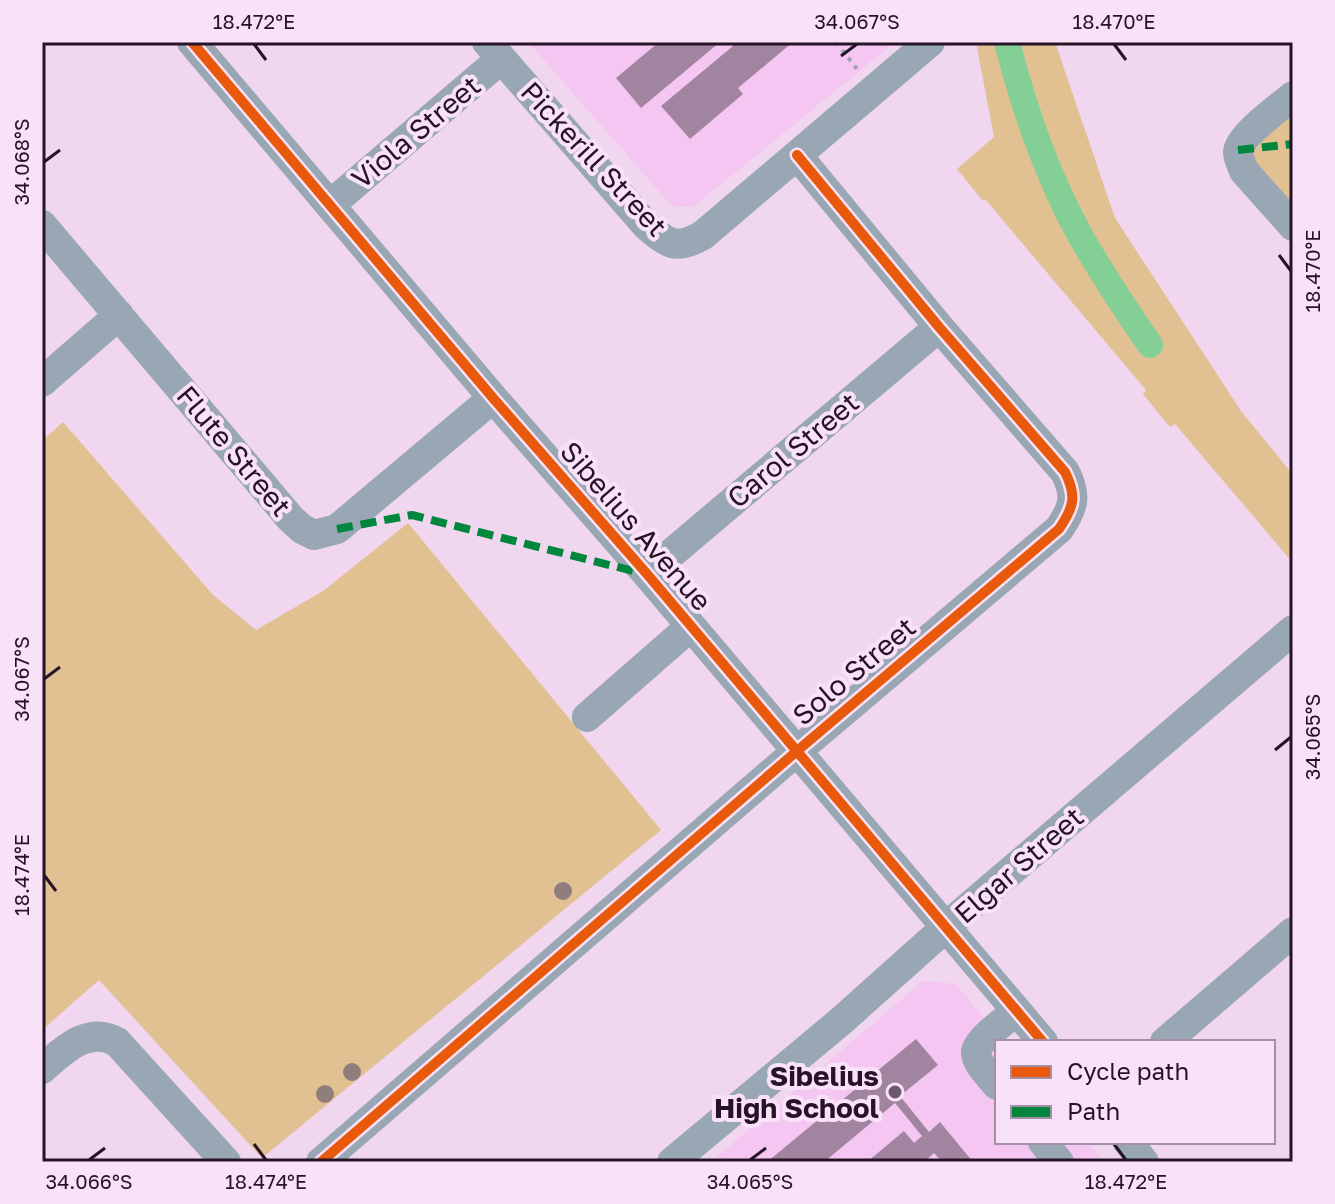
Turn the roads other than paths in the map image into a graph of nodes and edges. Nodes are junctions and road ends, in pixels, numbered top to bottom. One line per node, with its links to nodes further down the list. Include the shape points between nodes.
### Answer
1 (192, 42): 6 (street, Sibelius Avenue)
2 (930, 42): 5 (street, Pickerill Street)
3 (494, 50): 5 (street, Pickerill Street, via 646,225 674,244 703,235); 6 (street, Viola Street)
4 (1293, 96): 8 (street, via 1243,139 1238,150 1244,171)
5 (797, 155): 10 (street, Solo Street)
6 (330, 205): 12 (street, Sibelius Avenue)
7 (42, 225): 9 (street, Flute Street)
8 (1293, 226)
9 (119, 315): 11 (street); 12 (street, Flute Street, via 291,519 314,535 337,529)
10 (939, 327): 13 (street, Carol Street); 17 (street, Solo Street, via 1065,472 1073,488 1072,502 1059,529)
11 (42, 382)
12 (493, 398): 13 (street, Sibelius Avenue)
13 (647, 574): 14 (street, Sibelius Avenue)
14 (690, 627): 16 (street); 17 (street, Sibelius Avenue)
15 (1293, 630): 18 (street, Elgar Street)
16 (587, 717)
17 (797, 751): 18 (street, Sibelius Avenue); 28 (street, Solo Street)
18 (946, 928): 20 (street, Sibelius Avenue); 29 (street, Elgar Street)
19 (1293, 932): 22 (street)
20 (1017, 1011): 21 (street, Sibelius Avenue); 24 (street, via 979,1044 976,1053)
21 (1041, 1040)
22 (1167, 1040)
23 (42, 1069): 27 (street, via 83,1038 108,1037)
24 (995, 1082)
25 (1045, 1144): 30 (street)
26 (1130, 1144): 31 (street)
27 (226, 1162)
28 (321, 1162)
29 (672, 1162)
30 (1059, 1162)
31 (1144, 1162)

